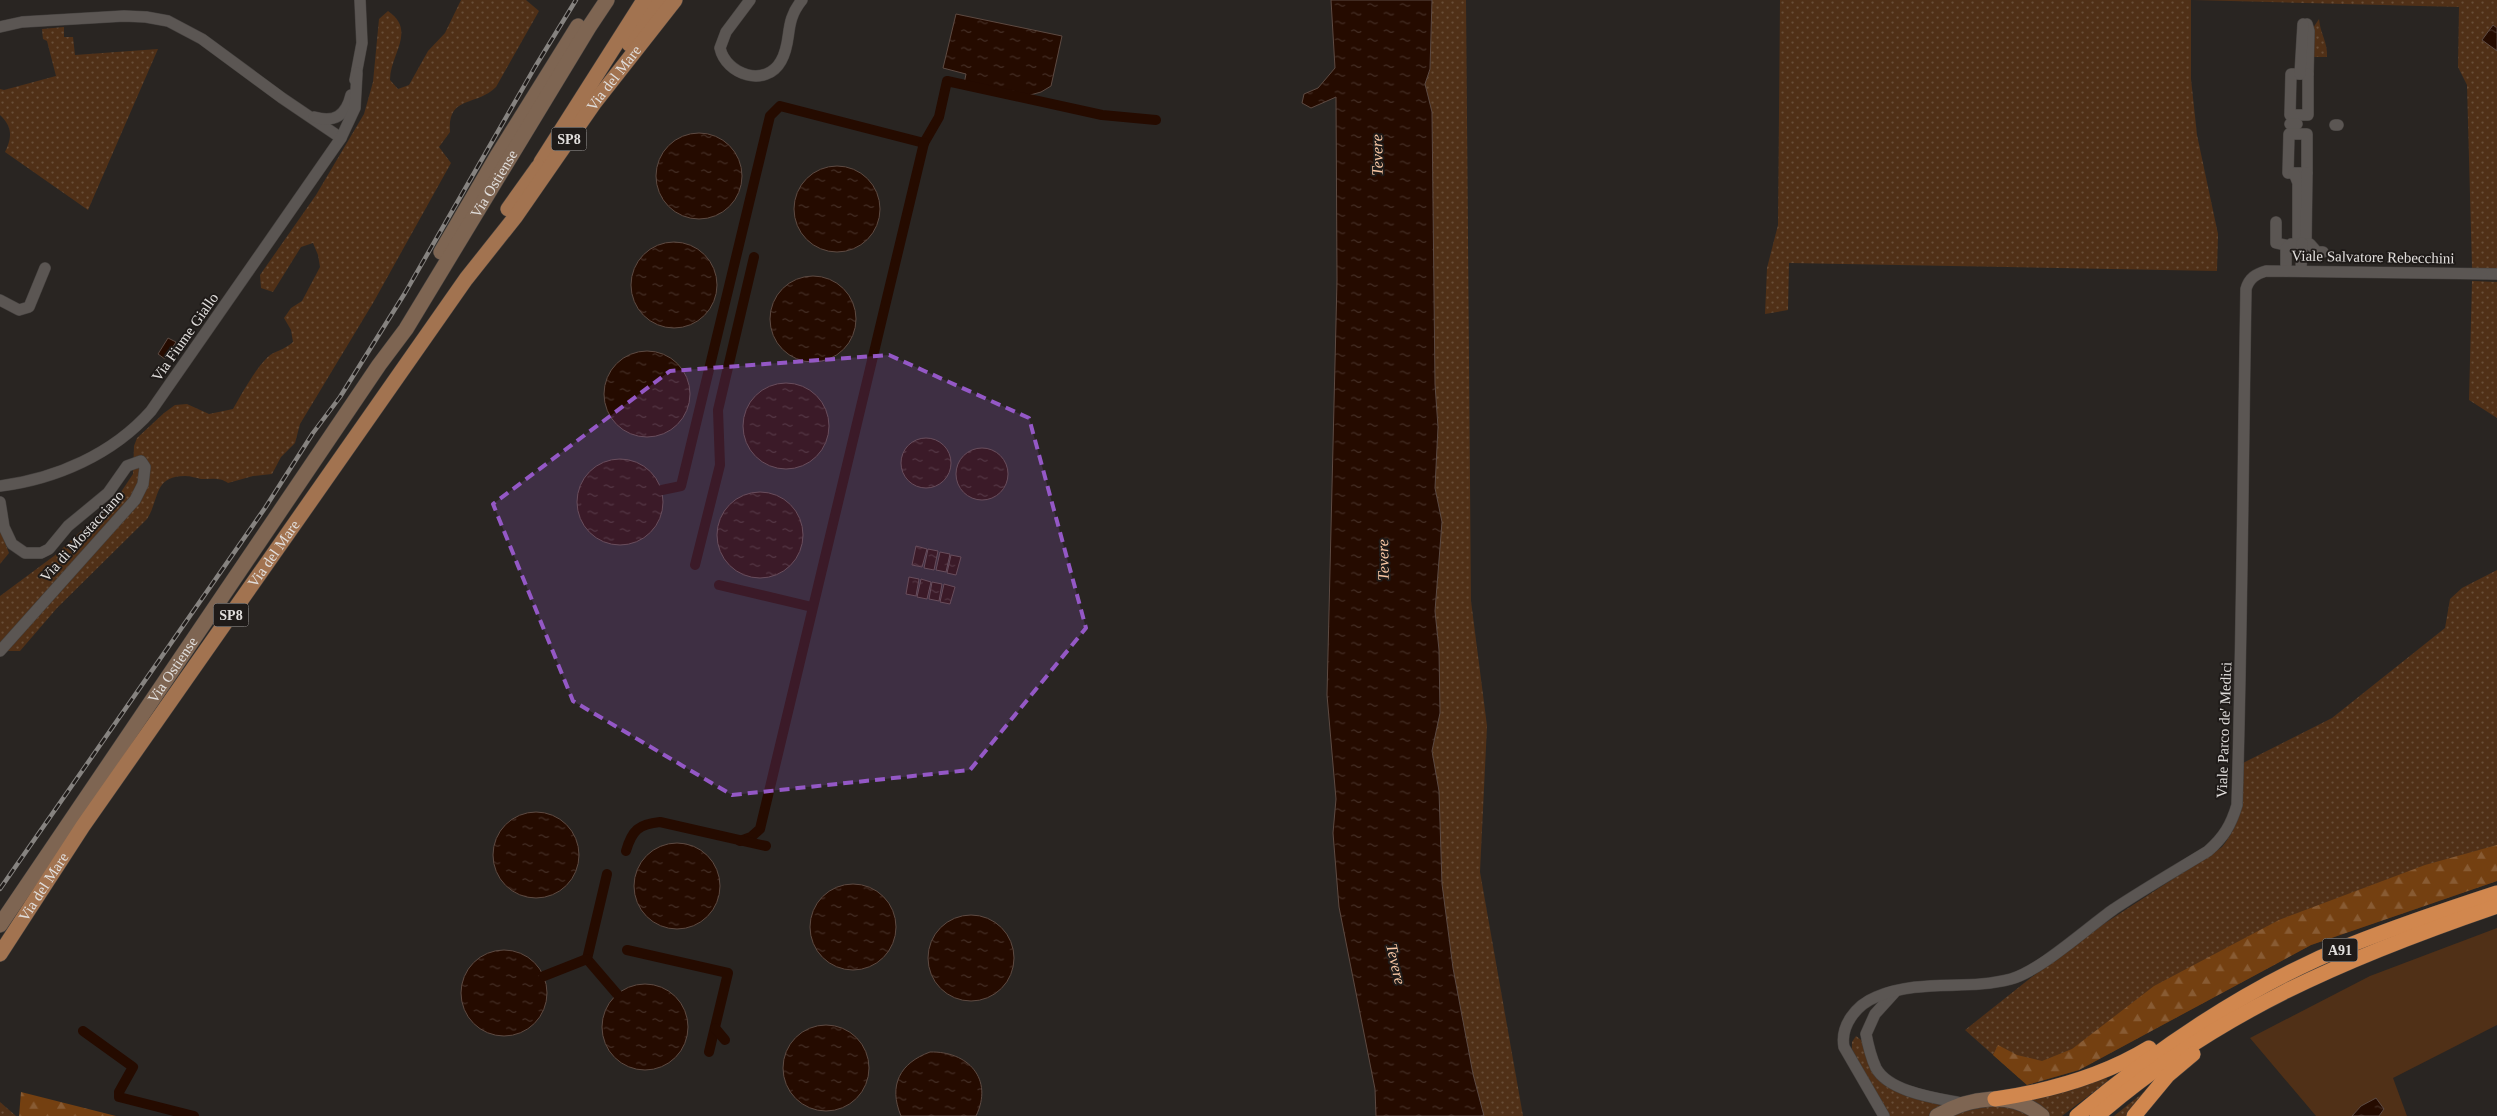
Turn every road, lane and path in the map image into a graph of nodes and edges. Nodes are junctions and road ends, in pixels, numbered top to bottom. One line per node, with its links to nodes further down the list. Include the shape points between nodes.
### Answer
1 (360, 0): 12 (street, Via Fiume Giallo, via 362,36)
2 (594, 0): 30 (main road, Via Ostiense, via 497,156)
3 (607, 0): 30 (main road, Via Ostiense, via 416,313)
4 (644, 0): 17 (main road)
5 (660, 0): 17 (main road, Via del Mare / SP8)
6 (675, 0): 16 (main road, Via del Mare / SP8, via 600,95)
7 (688, 0): 16 (main road)
8 (750, 0): 9 (street, via 726,32 720,48 734,70 754,76 770,72 781,62 790,21)
9 (802, 0)
10 (2305, 24): 13 (street)
11 (0, 26): 14 (street, Via Fiume Giallo, via 115,16 168,22 202,39)
12 (358, 72): 14 (street, Via Fiume Giallo, via 341,116 324,119); 15 (street, Via Fiume Giallo, via 355,108)
13 (2304, 74)
14 (303, 113): 15 (street, Via Fiume Giallo)
15 (341, 138): 31 (street, Via Fiume Giallo, via 163,395 140,423 114,444 72,466 36,479)
16 (560, 153): 27 (main road, Via del Mare / SP8)
17 (541, 162): 27 (main road, Via del Mare / SP8, via 492,233)
18 (2294, 173): 19 (street); 19 (street, via 2288,173 2289,134 2307,134); 21 (street, via 2298,183)
19 (2307, 174): 21 (street)
20 (2276, 222): 21 (street, via 2276,243)
21 (2299, 244): 23 (street, via 2286,248); 24 (street); 25 (street, via 2314,247 2320,252)
22 (45, 268): 29 (street, via 29,307 19,310)
23 (2286, 271): 24 (street, Viale Salvatore Rebecchini); 28 (street, Viale Salvatore Rebecchini, via 2257,273)
24 (2301, 271): 25 (street, Viale Salvatore Rebecchini)
25 (2316, 271): 26 (street, Viale Salvatore Rebecchini)
26 (2497, 274)
27 (466, 279): 38 (main road, Via del Mare / SP8, via 83,826)
28 (2251, 279): 39 (street, Viale Parco de' Medici, via 2246,289 2244,540 2237,805 2232,825 2208,851 2114,909 2030,971 1992,983 1921,985)
29 (0, 300)
30 (379, 365): 35 (main road, Via Ostiense)
31 (0, 486)
32 (0, 502): 33 (street, Via di Mostacciano, via 4,527 12,544 22,552 41,554 68,526 108,493 127,466 141,461 145,467 143,484 135,500)
33 (0, 650)
34 (2497, 893): 42 (highway, A91, via 2349,946 2244,997)
35 (6, 904): 37 (main road, Via Ostiense)
36 (2497, 906): 41 (highway, A91, via 2363,954)
37 (0, 925)
38 (0, 954)
39 (1896, 992): 40 (street, Viale Parco de' Medici, via 1875,997 1857,1009); 43 (street, Viale Parco de' Medici, via 1874,1014)
40 (1852, 1017): 43 (street); 47 (street, Viale Parco de' Medici, via 1844,1028 1844,1047)
41 (2236, 1017): 44 (highway, A91); 52 (highway, via 2226,1030 2168,1075)
42 (2195, 1026): 44 (highway, A91); 45 (highway, via 2178,1030 2132,1058 2100,1072 2045,1089)
43 (1866, 1034): 46 (street, via 1876,1069 1891,1084)
44 (2108, 1098): 50 (highway, A91); 51 (highway, A91)
45 (1995, 1099): 46 (main road); 49 (main road, via 2022,1102)
46 (1961, 1103): 48 (main road)
47 (1884, 1116)
48 (1937, 1116)
49 (2042, 1116)
50 (2077, 1116)
51 (2097, 1116)
52 (2134, 1116)

